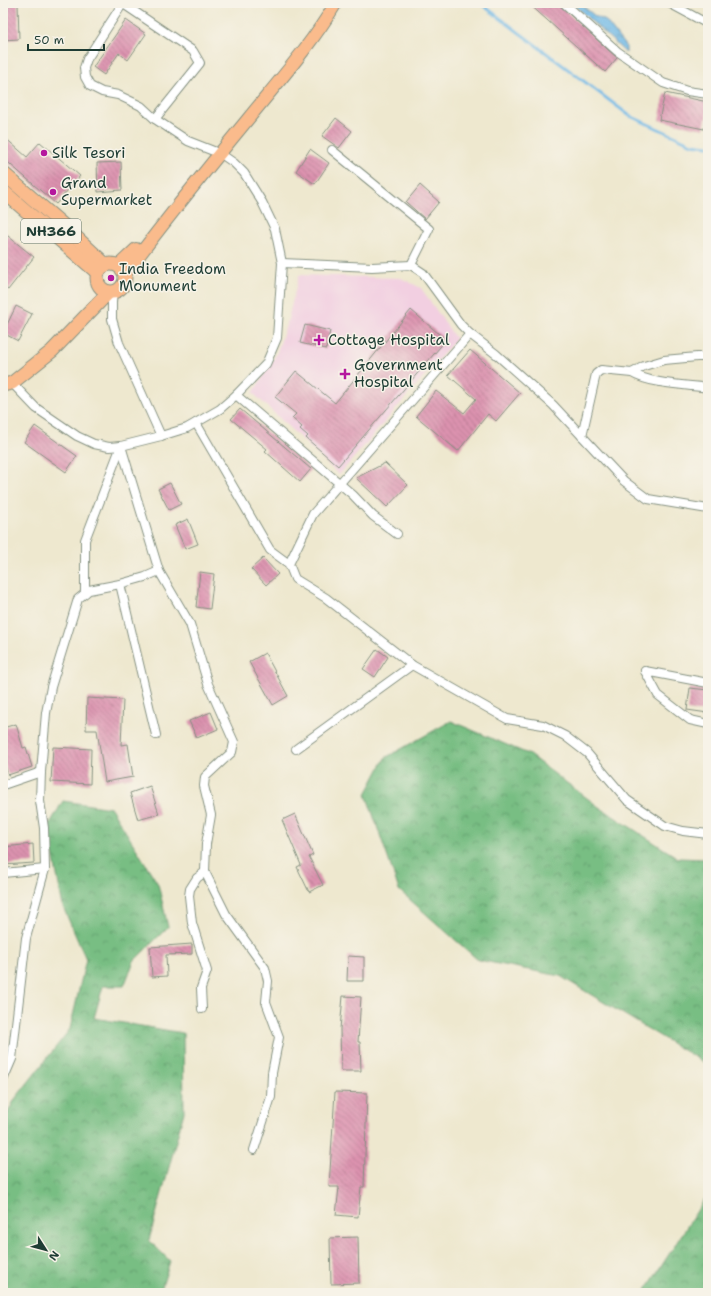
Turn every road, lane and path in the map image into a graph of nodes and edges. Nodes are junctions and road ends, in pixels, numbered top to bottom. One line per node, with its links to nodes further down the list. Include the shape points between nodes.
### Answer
1 (122, 3): 7 (street, via 87,59 85,77 90,86 141,106); 7 (street, via 193,51 200,64)
2 (336, 3): 9 (main road, via 296,61)
3 (564, 3): 6 (street, via 617,51 663,83 687,91)
4 (669, 3): 5 (street)
5 (708, 24)
6 (708, 94)
7 (155, 119): 9 (street, via 188,141)
8 (332, 150): 13 (street, via 429,229)
9 (221, 154): 12 (street, via 244,173 262,202 275,229); 14 (main road, via 158,230)
10 (3, 173): 14 (highway, NH366)
11 (3, 191): 14 (highway, NH366)
12 (282, 263): 13 (street, via 372,267); 21 (street, via 277,338 266,364)
13 (411, 265): 16 (street, via 423,273)
14 (112, 269): 15 (highway, via 98,280); 15 (highway, via 125,278 123,286 117,291)
15 (107, 290): 19 (highway, via 52,351); 23 (street, via 112,302 112,319 119,343)
16 (470, 334): 24 (street, via 553,405); 26 (street)
17 (708, 357): 18 (street, via 664,360)
18 (632, 373): 20 (street, via 642,378); 24 (street, via 601,370 596,374)
19 (8, 384): 25 (street, via 36,408 77,436 94,444)
20 (708, 388)
21 (236, 395): 22 (street, via 220,409); 26 (street)
22 (196, 423): 23 (street); 29 (street, via 270,550)
23 (161, 436): 25 (street)
24 (582, 436): 27 (street, via 624,481 648,499)
25 (121, 446): 30 (street); 32 (street, via 85,540)
26 (339, 484): 28 (street, via 373,516); 29 (street, via 313,514)
27 (708, 509)
28 (397, 534)
29 (289, 564): 33 (street, via 295,579 326,598)
30 (159, 571): 31 (street); 42 (street, via 190,624 208,684 234,742 232,752 205,777 204,786 211,815)
31 (120, 584): 32 (street); 36 (street)
32 (85, 593): 38 (street, via 78,599 75,607 51,687)
33 (412, 665): 37 (street); 40 (street, via 507,719 542,725 565,736 587,753 627,800 665,826)
34 (708, 683): 35 (street, via 645,671 658,695 690,720)
35 (708, 724)
36 (156, 735)
37 (296, 749)
38 (40, 772): 39 (street); 41 (street)
39 (3, 785)
40 (708, 834)
41 (45, 869): 43 (street); 45 (street, via 26,938 12,1059)
42 (205, 872): 44 (street, via 197,878 189,896 192,923 207,971 201,988); 46 (street, via 226,914 265,968 268,981 266,1002 279,1037 272,1073 271,1097)
43 (3, 873)
44 (202, 1009)
45 (3, 1080)
46 (254, 1150)

